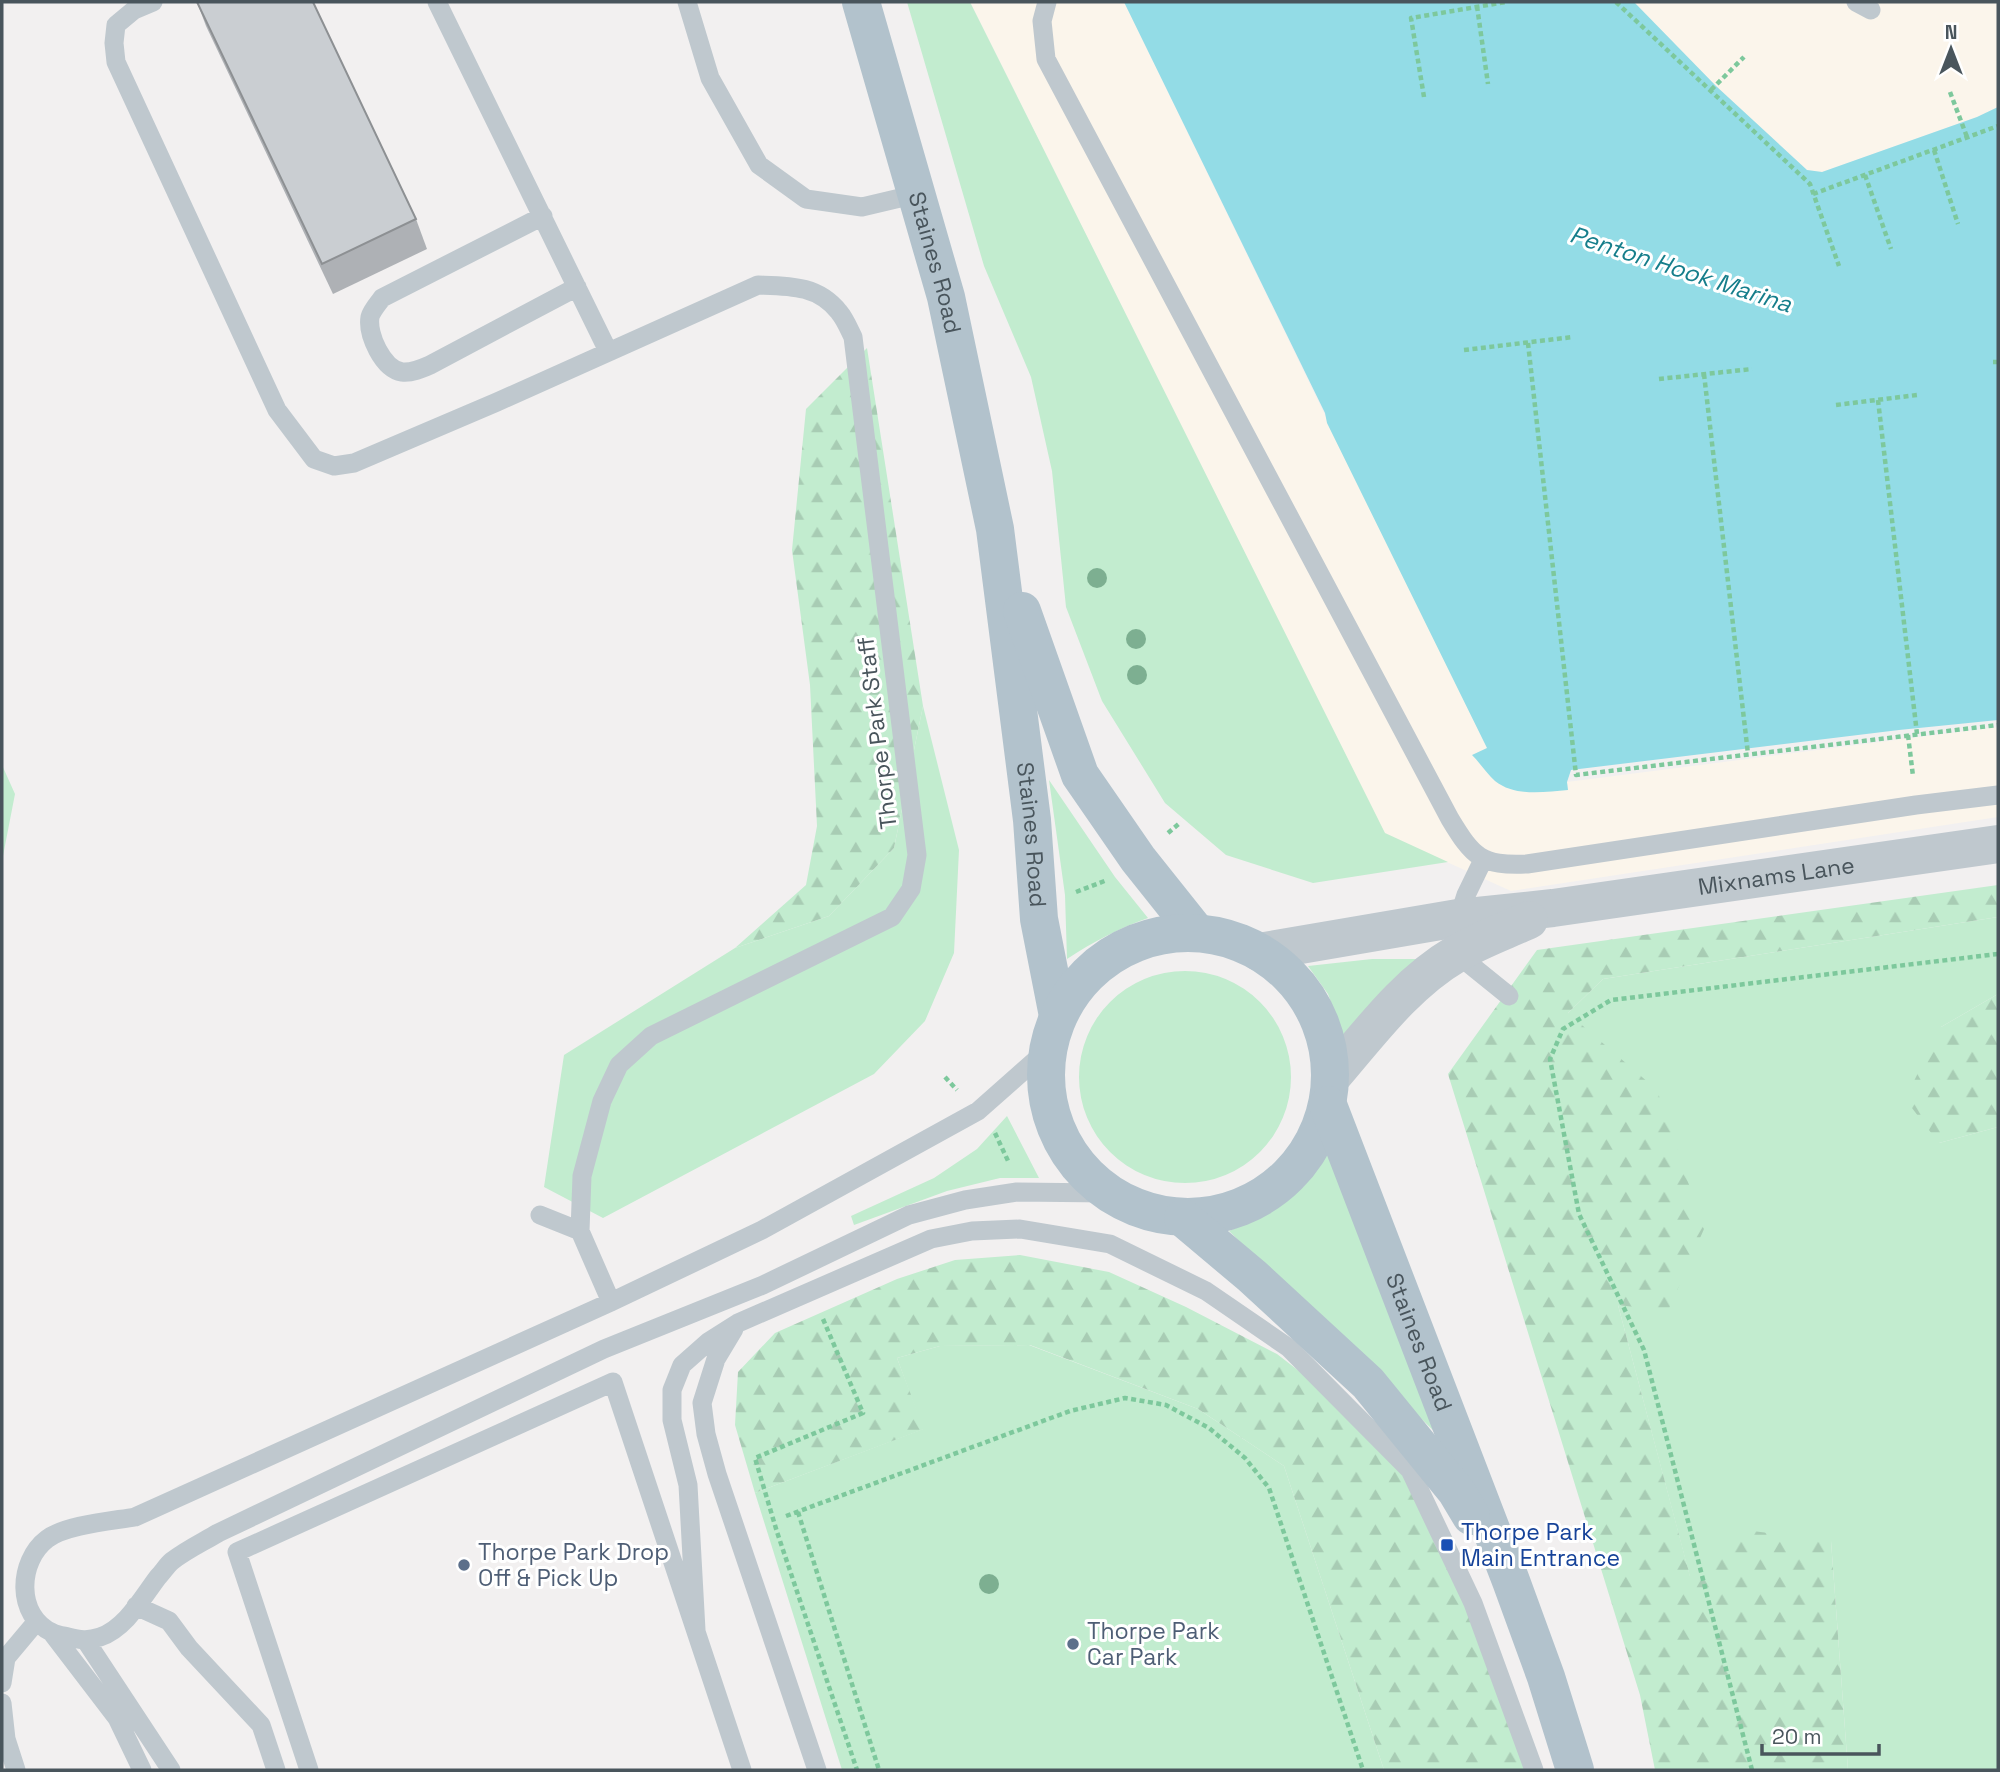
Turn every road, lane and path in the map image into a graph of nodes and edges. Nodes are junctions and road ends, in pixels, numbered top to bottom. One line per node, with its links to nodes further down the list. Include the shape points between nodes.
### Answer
1 (153, 2): 28 (lane, Thorpe Park Staff, via 116,25 116,62 277,410 314,459 334,466 354,463)
2 (437, 2): 20 (lane)
3 (687, 2): 18 (lane, via 710,78 759,165 806,200 862,207)
4 (861, 2): 18 (main road, Staines Road)
5 (1047, 2): 43 (lane, via 1042,21 1045,59 1450,819 1465,844)
6 (1506, 2): 8 (path)
7 (1616, 2): 11 (path)
8 (1477, 6): 10 (path); 13 (path, via 1411,18)
9 (1744, 57): 11 (path)
10 (1489, 84)
11 (1711, 90): 19 (path, via 1810,184)
12 (1950, 92): 15 (path)
13 (1424, 97)
14 (1998, 126): 15 (path)
15 (1967, 137): 16 (path)
16 (1934, 149): 17 (path); 21 (path)
17 (1865, 175): 19 (path); 22 (path)
18 (917, 194): 35 (main road, Staines Road, via 946,297)
19 (1813, 194): 23 (path)
20 (543, 216): 24 (lane); 24 (lane, via 382,298 371,313 369,327 377,347 392,369 404,372 430,366)
21 (1958, 224)
22 (1891, 249)
23 (1839, 266)
24 (577, 287): 28 (lane)
25 (1573, 337): 26 (path)
26 (1528, 342): 27 (path); 39 (path, via 1576,775)
27 (1464, 350)
28 (608, 351): 60 (lane, Thorpe Park Staff, via 758,285 819,293 839,312 853,337 917,855 911,889 892,917 651,1036 619,1065 602,1101 582,1175)
29 (1752, 369): 30 (path)
30 (1704, 374): 31 (path); 39 (path)
31 (1659, 379)
32 (1917, 395): 33 (path)
33 (1878, 400): 34 (path); 37 (path)
34 (1836, 405)
35 (995, 529): 46 (main road, Staines Road, via 1080,775); 51 (main road, Staines Road)
36 (1998, 726): 37 (path)
37 (1917, 734): 38 (path)
38 (1908, 735): 39 (path); 41 (path)
39 (1748, 754)
40 (1998, 795): 41 (lane)
41 (1916, 805): 43 (lane, via 1527,864)
42 (1998, 844): 47 (street, Mixnams Lane, via 1553,908)
43 (1483, 860): 47 (lane)
44 (1114, 877): 45 (path)
45 (1074, 892)
46 (1197, 933): 48 (main road, via 1229,939); 51 (main road, via 1154,937 1114,953 1082,981)
47 (1457, 936): 48 (street, Mixnams Lane); 50 (lane); 54 (street, Mixnams Lane, via 1427,975 1399,999)
48 (1259, 952): 54 (main road, via 1289,975 1312,1005 1326,1040)
49 (1998, 954): 88 (path, via 1611,1000 1563,1029 1550,1059 1579,1214 1644,1349)
50 (1509, 996)
51 (1053, 1033): 57 (main road, Staines Road, via 1045,1082 1050,1115 1082,1172); 62 (lane, via 978,1111 762,1230)
52 (945, 1077): 53 (path)
53 (958, 1090)
54 (1329, 1091): 59 (main road, via 1314,1142 1291,1174 1260,1199 1223,1214); 67 (main road, Staines Road)
55 (994, 1130): 56 (path)
56 (1010, 1165)
57 (1107, 1193): 59 (main road, Staines Road); 61 (lane, via 1017,1192 954,1203 909,1215)
58 (540, 1215): 60 (lane)
59 (1183, 1218): 67 (main road, Staines Road, via 1368,1383 1456,1491)
60 (580, 1231): 62 (lane)
61 (764, 1284): 64 (lane); 68 (lane, via 604,1349 218,1533 171,1562)
62 (611, 1302): 69 (lane, via 135,1517 66,1529 49,1537 35,1550 24,1586 28,1605)
63 (822, 1319): 83 (path, via 863,1413 755,1458)
64 (738, 1323): 70 (lane, via 682,1365 671,1390 671,1420 688,1485); 82 (lane, via 716,1359 702,1403 706,1434); 86 (lane, via 931,1238 972,1231 1020,1229 1110,1244 1206,1291 1289,1348 1410,1470 1473,1603)
65 (798, 1512): 66 (path); 84 (path); 85 (path, via 1070,1410 1125,1398 1166,1405 1209,1428 1245,1458 1269,1488)
66 (786, 1516)
67 (1511, 1581): 87 (main road, Staines Road)
68 (136, 1605): 71 (lane, via 115,1630); 79 (lane, via 169,1621 261,1725)
69 (45, 1627): 71 (lane); 72 (lane, via 6,1658); 76 (lane, via 117,1718)
70 (696, 1630): 80 (lane, via 613,1382 237,1552); 81 (lane)
71 (86, 1641): 74 (lane)
72 (2, 1683)
73 (2, 1703): 75 (lane, via 6,1740)
74 (155, 1746): 77 (lane); 78 (lane)
75 (16, 1770)
76 (142, 1770)
77 (171, 1770)
78 (178, 1770)
79 (276, 1770)
80 (309, 1770)
81 (742, 1770)
82 (817, 1770)
83 (857, 1770)
84 (879, 1770)
85 (1363, 1770)
86 (1534, 1770)
87 (1575, 1770)
88 (1752, 1770)

